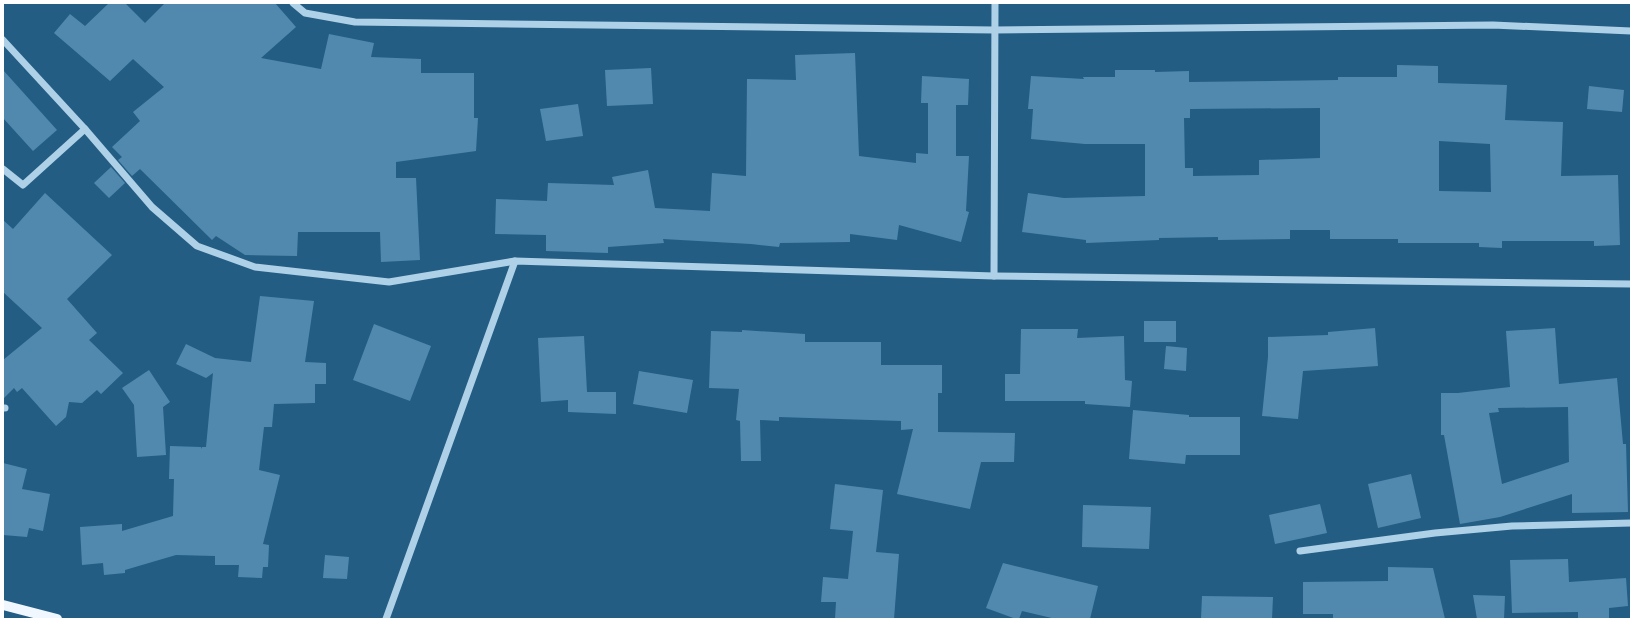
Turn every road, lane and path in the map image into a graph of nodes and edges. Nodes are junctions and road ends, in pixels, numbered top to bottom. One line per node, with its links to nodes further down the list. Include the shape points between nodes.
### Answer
1 (293, 3): 3 (street, via 304,12 355,22)
2 (995, 3): 3 (street)
3 (994, 30): 4 (street, via 1493,25); 9 (street)
4 (1631, 31)
5 (3, 40): 6 (street)
6 (85, 129): 7 (street, via 23,185); 8 (street, via 152,207 197,246 255,267 389,282)
7 (3, 169)
8 (515, 261): 9 (street); 15 (street)
9 (994, 276): 10 (street)
10 (1631, 284)
11 (1631, 523): 12 (street, via 1512,526 1436,532)
12 (1300, 551)
13 (3, 606): 14 (main road)
14 (57, 619)
15 (386, 619)

